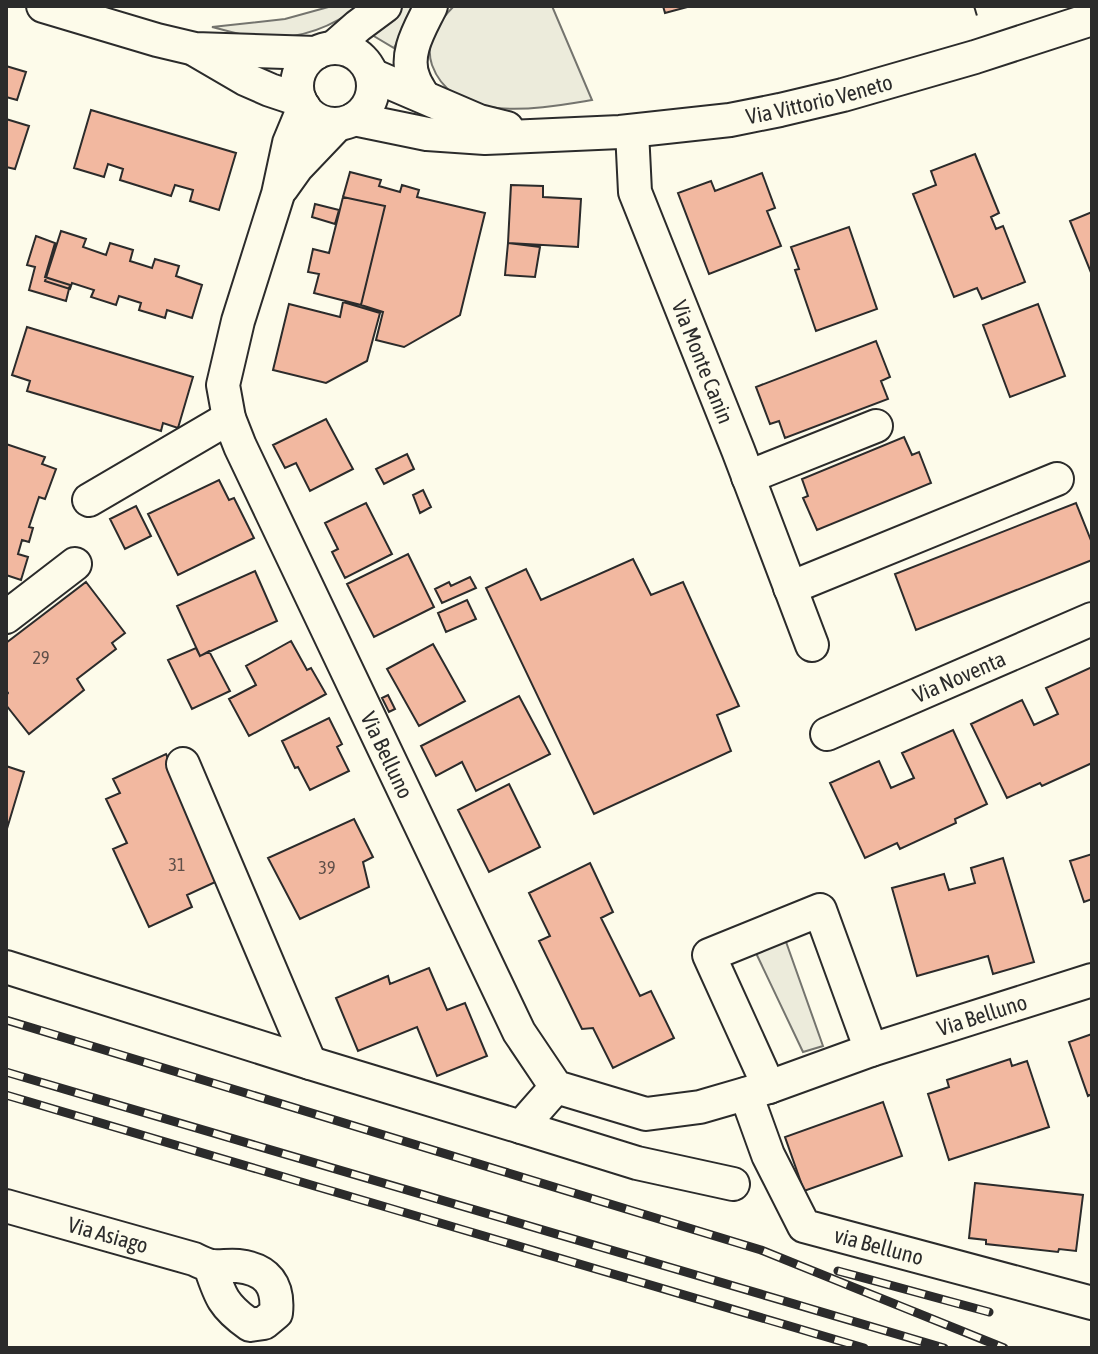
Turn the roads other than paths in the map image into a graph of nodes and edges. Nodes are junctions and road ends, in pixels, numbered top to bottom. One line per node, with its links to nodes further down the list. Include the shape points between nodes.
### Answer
1 (43, 6): 5 (street, Via Vittorio Veneto)
2 (385, 6): 6 (street)
3 (431, 6): 8 (street, via 412,55 412,77)
4 (1092, 19): 11 (street, Via Vittorio Veneto, via 843,95 730,120)
5 (195, 49): 6 (street, Via Vittorio Veneto); 9 (street, Via Vittorio Veneto)
6 (325, 50): 7 (street, Via Vittorio Veneto, via 357,54); 9 (street, via 301,68 297,89)
7 (372, 75): 8 (street, Via Vittorio Veneto); 10 (street, via 371,100)
8 (423, 96): 12 (street, Via Vittorio Veneto, via 479,121)
9 (302, 104): 10 (street, Via Vittorio Veneto, via 325,122); 13 (street, Via Belluno)
10 (346, 121): 12 (street, Via Vittorio Veneto, via 427,134); 13 (street, Via Belluno, via 297,167)
11 (632, 131): 12 (street, Via Vittorio Veneto); 16 (street, Via Monte Canin, via 635,192)
12 (537, 135)
13 (278, 194): 14 (street, Via Belluno, via 223,385)
14 (229, 418): 18 (street); 30 (street, Via Belluno, via 519,1032)
15 (876, 426): 16 (street)
16 (748, 477): 20 (street, Via Monte Canin)
17 (1057, 479): 20 (street)
18 (89, 500)
19 (75, 564): 21 (street)
20 (790, 588): 23 (street, Via Monte Canin)
21 (6, 617)
22 (1092, 619): 24 (street, Via Noventa)
23 (812, 645)
24 (827, 734)
25 (183, 764): 29 (street)
26 (6, 967): 29 (street)
27 (1092, 980): 28 (street, Via Belluno)
28 (871, 1050): 31 (street, Via Belluno); 31 (street, via 820,910 709,955)
29 (310, 1063): 32 (street)
30 (556, 1087): 31 (street, Via Belluno, via 646,1114 700,1107); 32 (street)
31 (758, 1090): 36 (street, via Belluno, via 768,1155 804,1226)
32 (521, 1127): 33 (street, via 637,1163)
33 (733, 1184)
34 (6, 1207): 35 (street, Via Asiago)
35 (210, 1266)
36 (1092, 1303)

